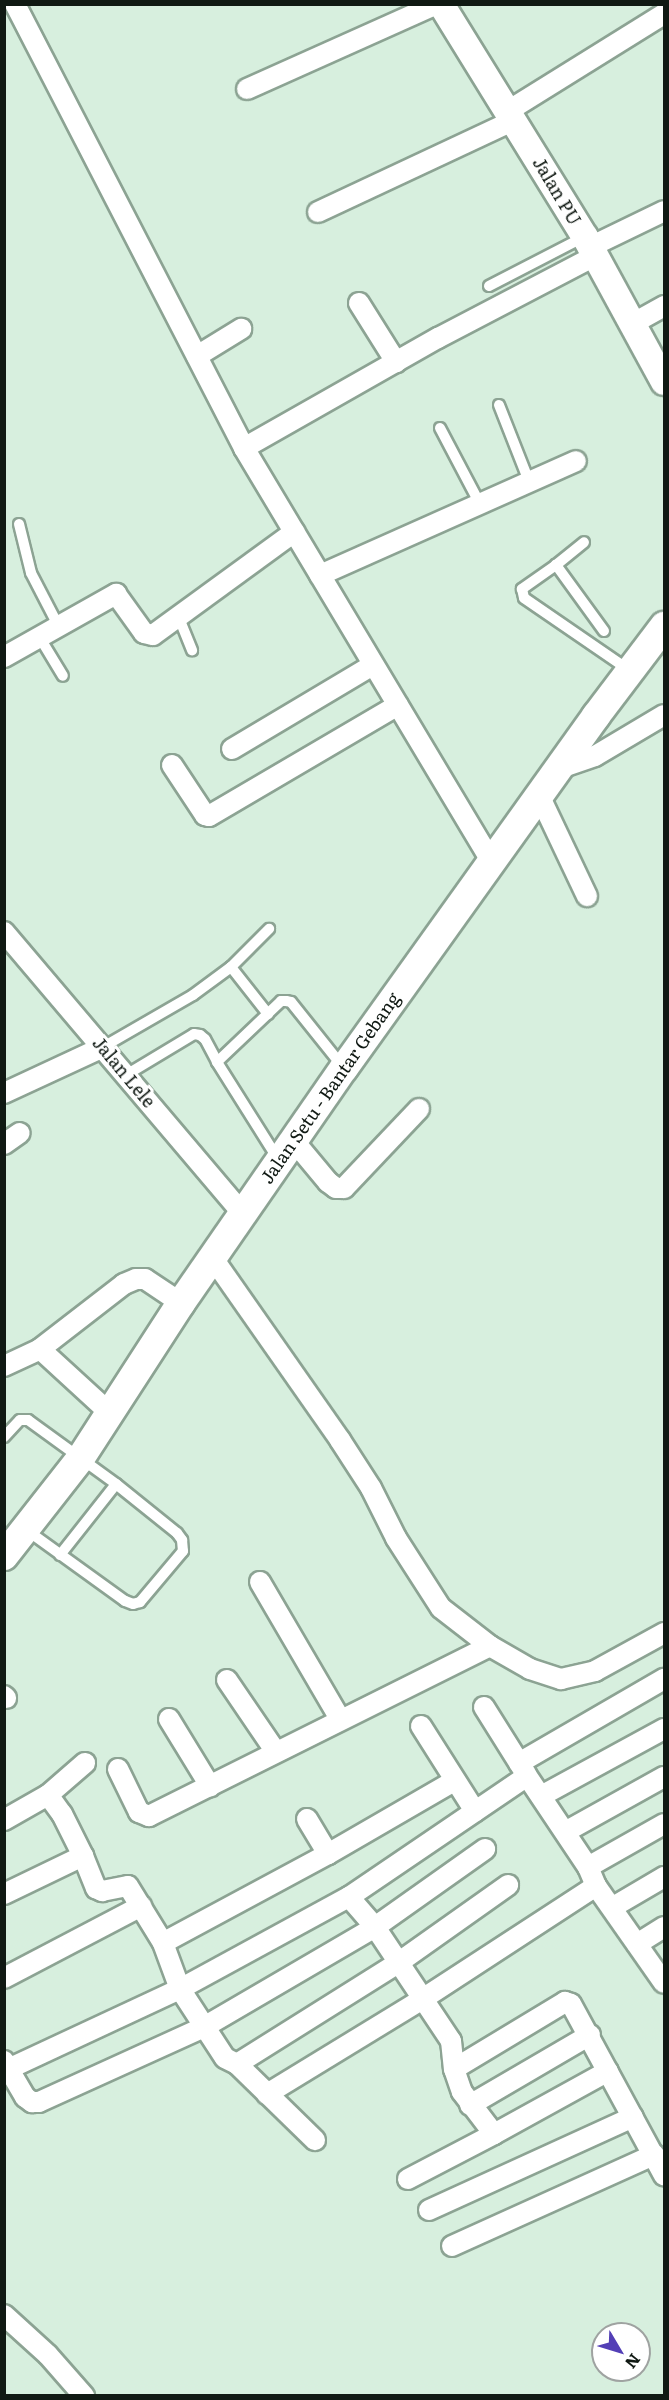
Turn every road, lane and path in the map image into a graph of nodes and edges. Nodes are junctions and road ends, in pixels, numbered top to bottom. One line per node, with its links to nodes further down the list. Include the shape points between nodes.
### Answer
1 (15, 4): 14 (street)
2 (439, 4): 4 (street); 5 (street, Jalan PU)
3 (664, 14): 5 (street)
4 (246, 89)
5 (511, 116): 7 (street); 8 (street, Jalan PU)
6 (664, 211): 8 (street)
7 (318, 212)
8 (590, 247): 9 (lane); 12 (street, Jalan PU); 15 (street)
9 (489, 286)
10 (359, 303): 15 (street)
11 (664, 306): 12 (street)
12 (632, 324): 16 (street, Jalan PU)
13 (241, 329): 14 (street)
14 (197, 356): 19 (street)
15 (396, 362): 19 (street)
16 (664, 382)
17 (499, 405): 21 (lane)
18 (440, 428): 22 (lane)
19 (244, 448): 24 (street)
20 (576, 460): 21 (street)
21 (529, 481): 22 (street)
22 (479, 502): 27 (street)
23 (19, 524): 30 (lane, via 31,573)
24 (294, 532): 27 (street); 28 (street)
25 (584, 543): 26 (lane)
26 (556, 565): 31 (lane); 36 (lane, via 522,589 521,594)
27 (320, 575): 35 (street)
28 (179, 618): 30 (street, via 149,635 116,594); 33 (lane)
29 (664, 626): 36 (main road, Jalan Setu - Bantar Gebang)
30 (59, 627): 32 (street)
31 (604, 631)
32 (40, 638): 34 (street); 37 (lane)
33 (192, 650)
34 (4, 657)
35 (373, 665): 38 (street); 40 (street)
36 (630, 671): 42 (main road, Jalan Setu - Bantar Gebang)
37 (63, 676)
38 (398, 705): 41 (street, via 209,816); 44 (street)
39 (664, 715): 42 (street, via 595,756)
40 (232, 749)
41 (172, 765)
42 (560, 768): 43 (main road, Jalan Setu - Bantar Gebang)
43 (539, 795): 44 (main road, Jalan Setu - Bantar Gebang); 45 (street)
44 (492, 862): 52 (main road, Jalan Setu - Bantar Gebang)
45 (586, 896)
46 (269, 929): 48 (lane)
47 (4, 932): 50 (street, Jalan Lele)
48 (231, 967): 49 (lane); 50 (lane, via 193,995)
49 (268, 1014): 51 (lane); 52 (lane, via 281,1001 291,1002)
50 (103, 1047): 53 (street, Jalan Lele); 54 (street)
51 (217, 1062): 53 (lane, via 205,1039 194,1034); 56 (lane)
52 (344, 1068): 56 (main road, Jalan Setu - Bantar Gebang)
53 (126, 1075): 57 (street, Jalan Lele)
54 (4, 1093)
55 (419, 1109): 56 (street, via 344,1188 336,1188)
56 (286, 1150): 57 (main road, Jalan Setu - Bantar Gebang)
57 (242, 1213): 58 (main road, Jalan Setu - Bantar Gebang)
58 (212, 1257): 59 (main road, Jalan Setu - Bantar Gebang); 71 (street, via 340,1440 441,1608)
59 (181, 1303): 60 (street, via 145,1279 136,1279 124,1284); 62 (main road, Jalan Setu - Bantar Gebang)
60 (40, 1349): 61 (street); 62 (street)
61 (4, 1366)
62 (111, 1414): 64 (main road, Jalan Setu - Bantar Gebang)
63 (4, 1437): 64 (lane, via 20,1420 28,1420)
64 (80, 1459): 65 (lane); 66 (main road, Jalan Setu - Bantar Gebang)
65 (116, 1484): 67 (lane); 67 (lane, via 177,1533 183,1551 140,1602 133,1604)
66 (24, 1529): 67 (lane); 68 (main road, Jalan Setu - Bantar Gebang)
67 (60, 1555)
68 (4, 1556)
69 (260, 1582): 76 (street)
70 (664, 1633): 71 (street, via 595,1671 561,1679 530,1669)
71 (490, 1646): 76 (street)
72 (664, 1679): 82 (street)
73 (227, 1680): 79 (street)
74 (484, 1707): 82 (street)
75 (169, 1719): 85 (street)
76 (340, 1719): 79 (street)
77 (421, 1726): 84 (street)
78 (664, 1729): 87 (street)
79 (276, 1752): 85 (street)
80 (85, 1763): 86 (street)
81 (118, 1769): 85 (street, via 143,1816)
82 (523, 1769): 87 (street); 88 (street)
83 (664, 1777): 92 (street)
84 (454, 1781): 88 (street); 94 (street)
85 (210, 1786)
86 (48, 1795): 90 (street); 95 (street)
87 (541, 1796): 92 (street)
88 (475, 1811): 101 (street)
89 (307, 1819): 94 (street)
90 (4, 1820)
91 (664, 1824): 96 (street)
92 (565, 1832): 96 (street)
93 (485, 1849): 104 (street)
94 (328, 1854): 106 (street)
95 (83, 1856): 100 (street); 102 (street, via 98,1890 128,1886)
96 (588, 1867): 99 (street)
97 (664, 1876): 103 (street)
98 (508, 1885): 108 (street)
99 (596, 1886): 103 (street); 112 (street)
100 (4, 1894)
101 (349, 1897): 104 (street); 111 (street)
102 (141, 1906): 106 (street); 109 (street)
103 (613, 1907): 107 (street)
104 (375, 1927): 108 (street); 113 (street)
105 (664, 1927): 107 (street)
106 (163, 1943): 111 (street)
107 (637, 1944): 110 (street)
108 (398, 1963): 112 (street); 115 (street)
109 (4, 1978)
110 (664, 1983)
111 (180, 1989): 113 (street); 116 (street)
112 (421, 2000): 117 (street, via 451,2042); 119 (street)
113 (204, 2027): 115 (street, via 225,2058); 116 (street, via 39,2102 25,2097)
114 (590, 2035): 117 (street, via 575,2009 565,2002); 118 (street); 120 (street)
115 (237, 2064): 119 (street)
116 (6, 2067)
117 (454, 2069): 120 (street)
118 (608, 2071): 121 (street); 122 (street)
119 (267, 2094): 123 (street)
120 (470, 2105): 122 (street)
121 (633, 2117): 124 (street); 126 (street)
122 (494, 2134): 125 (street)
123 (315, 2140)
124 (661, 2166): 127 (street)
125 (408, 2179)
126 (429, 2210)
127 (452, 2246)
128 (4, 2315): 129 (street, via 48,2355)
129 (84, 2396)

